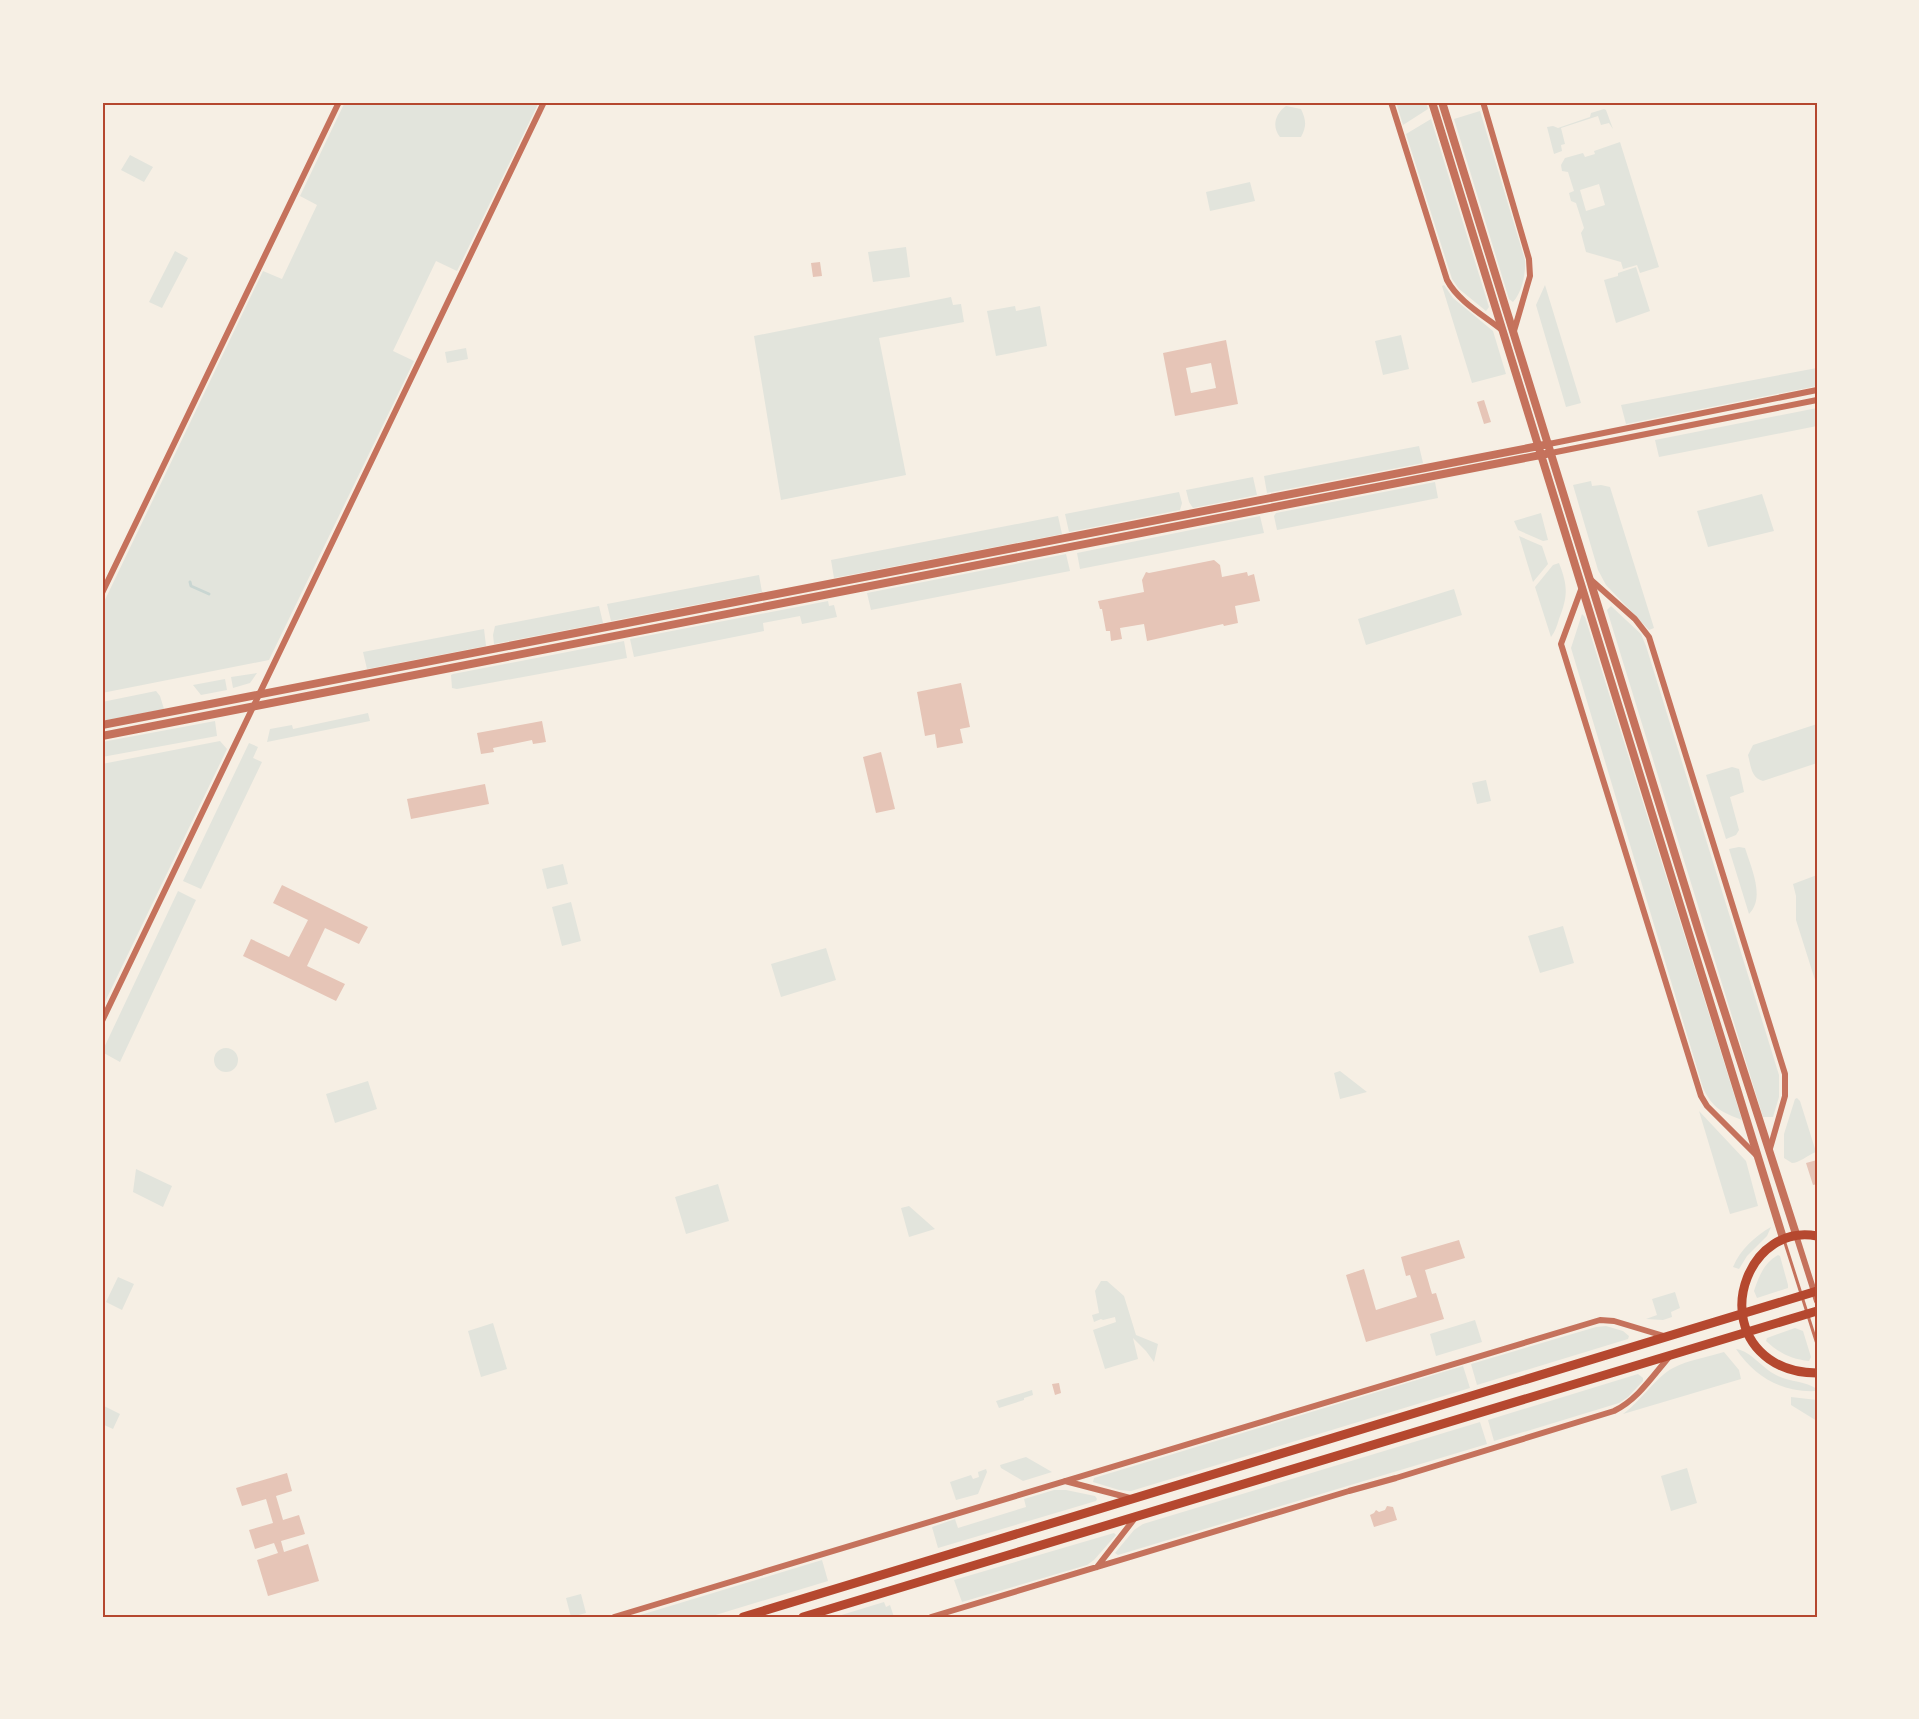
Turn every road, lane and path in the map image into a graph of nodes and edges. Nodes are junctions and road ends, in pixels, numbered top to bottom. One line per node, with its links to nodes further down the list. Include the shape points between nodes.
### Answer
1 (339, 102): 17 (street)
2 (544, 102): 18 (street)
3 (1391, 102): 7 (street, via 1447,280 1460,298)
4 (1432, 102): 7 (street)
5 (1442, 102): 8 (street)
6 (1483, 102): 8 (street, via 1529,259 1530,276)
7 (1502, 330): 12 (street)
8 (1514, 332): 11 (street)
9 (1817, 390): 11 (street)
10 (1817, 400): 13 (street)
11 (1548, 444): 12 (street); 13 (street)
12 (1537, 446): 14 (street); 18 (street)
13 (1551, 453): 14 (street); 15 (street)
14 (1540, 455): 16 (street); 19 (street)
15 (1590, 579): 23 (street); 23 (street, via 1635,619 1649,637 1740,927 1785,1074 1785,1096)
16 (1582, 586): 24 (street); 24 (street, via 1561,644 1660,967 1701,1096)
17 (102, 593)
18 (259, 694): 19 (street); 20 (street)
19 (254, 706): 21 (street); 22 (street)
20 (102, 725)
21 (102, 736)
22 (102, 1021)
23 (1769, 1152): 25 (street)
24 (1759, 1158): 27 (street)
25 (1796, 1234): 26 (main road); 27 (main road); 28 (street)
26 (1817, 1236)
27 (1783, 1238): 29 (lane); 31 (main road, via 1753,1266 1745,1285)
28 (1816, 1295): 29 (main road)
29 (1802, 1296): 30 (lane); 31 (main road)
30 (1812, 1312): 32 (main road); 34 (lane)
31 (1741, 1316): 32 (main road); 33 (main road)
32 (1746, 1332): 35 (main road); 36 (main road, via 1758,1349 1775,1362 1794,1371)
33 (1668, 1337): 37 (main road); 38 (street, via 1600,1320)
34 (1817, 1344)
35 (1670, 1356): 39 (main road); 42 (street, via 1638,1394 1614,1411)
36 (1817, 1373)
37 (1220, 1473): 39 (main road); 40 (main road)
38 (1065, 1481): 40 (street); 43 (street)
39 (1224, 1490): 41 (main road)
40 (1134, 1499): 44 (main road)
41 (1136, 1516): 42 (street); 45 (main road)
42 (1097, 1567): 46 (street)
43 (614, 1617)
44 (743, 1617)
45 (803, 1617)
46 (931, 1617)

